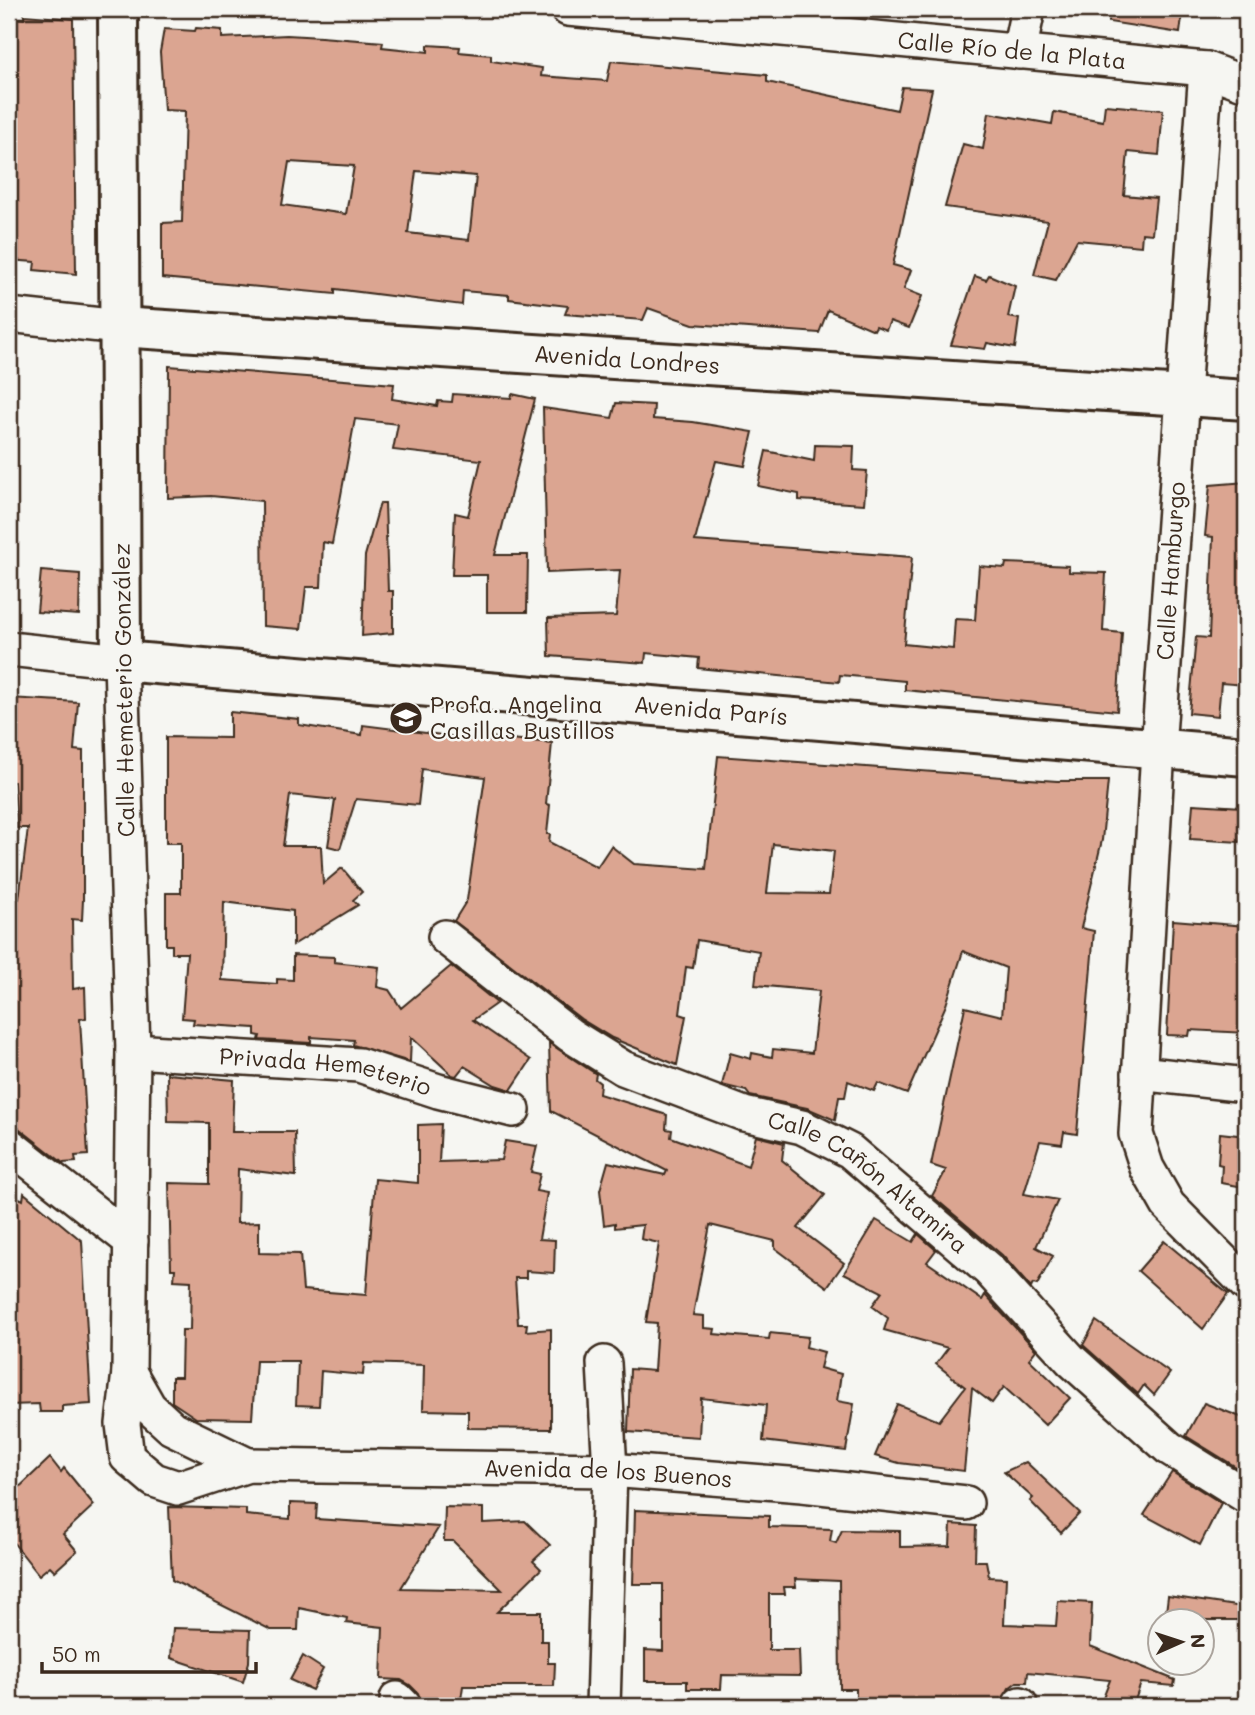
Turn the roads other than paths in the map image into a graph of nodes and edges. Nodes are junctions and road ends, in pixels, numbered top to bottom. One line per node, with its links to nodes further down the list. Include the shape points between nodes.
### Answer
1 (118, 9): 8 (main road, Calle Hemeterio González)
2 (568, 9): 4 (street, Calle Río de la Plata)
3 (1028, 9): 4 (street)
4 (1019, 52): 5 (street, Calle Río de la Plata)
5 (1206, 69): 6 (street, Calle Río de la Plata); 9 (street, Calle Hamburgo)
6 (1246, 84)
7 (9, 315): 8 (street, Avenida Londres)
8 (119, 327): 9 (main road, Avenida Londres); 12 (main road, Calle Hemeterio González)
9 (1184, 396): 10 (main road, Avenida Londres); 13 (street, Calle Hamburgo)
10 (1246, 400)
11 (9, 649): 12 (street, Avenida París)
12 (121, 661): 13 (main road, Avenida París); 16 (street, Calle Hemeterio González)
13 (1158, 750): 14 (main road, Avenida París); 17 (street, Calle Hamburgo)
14 (1246, 756)
15 (445, 937): 27 (street, Calle Cañón Altamira, via 570,1035 623,1068 744,1114 802,1127 850,1151 989,1270 1071,1360 1169,1448)
16 (133, 1051): 19 (street, Privada Hemeterio, via 359,1065); 21 (street, Calle Hemeterio González)
17 (1139, 1073): 18 (street); 22 (street, Calle Hamburgo, via 1136,1134 1147,1168 1168,1205)
18 (1246, 1085)
19 (513, 1110)
20 (9, 1145): 21 (street)
21 (131, 1241): 24 (street, Calle Hemeterio González)
22 (1246, 1284)
23 (604, 1363): 26 (street)
24 (129, 1372): 25 (street, Avenida de los Buenos, via 149,1407 172,1428); 25 (street, Avenida de los Buenos, via 123,1424 128,1457 154,1480 177,1488)
25 (248, 1465): 26 (street, Avenida de los Buenos)
26 (610, 1470): 28 (street, Avenida de los Buenos); 29 (street)
27 (1246, 1496)
28 (966, 1503)
29 (603, 1706)

